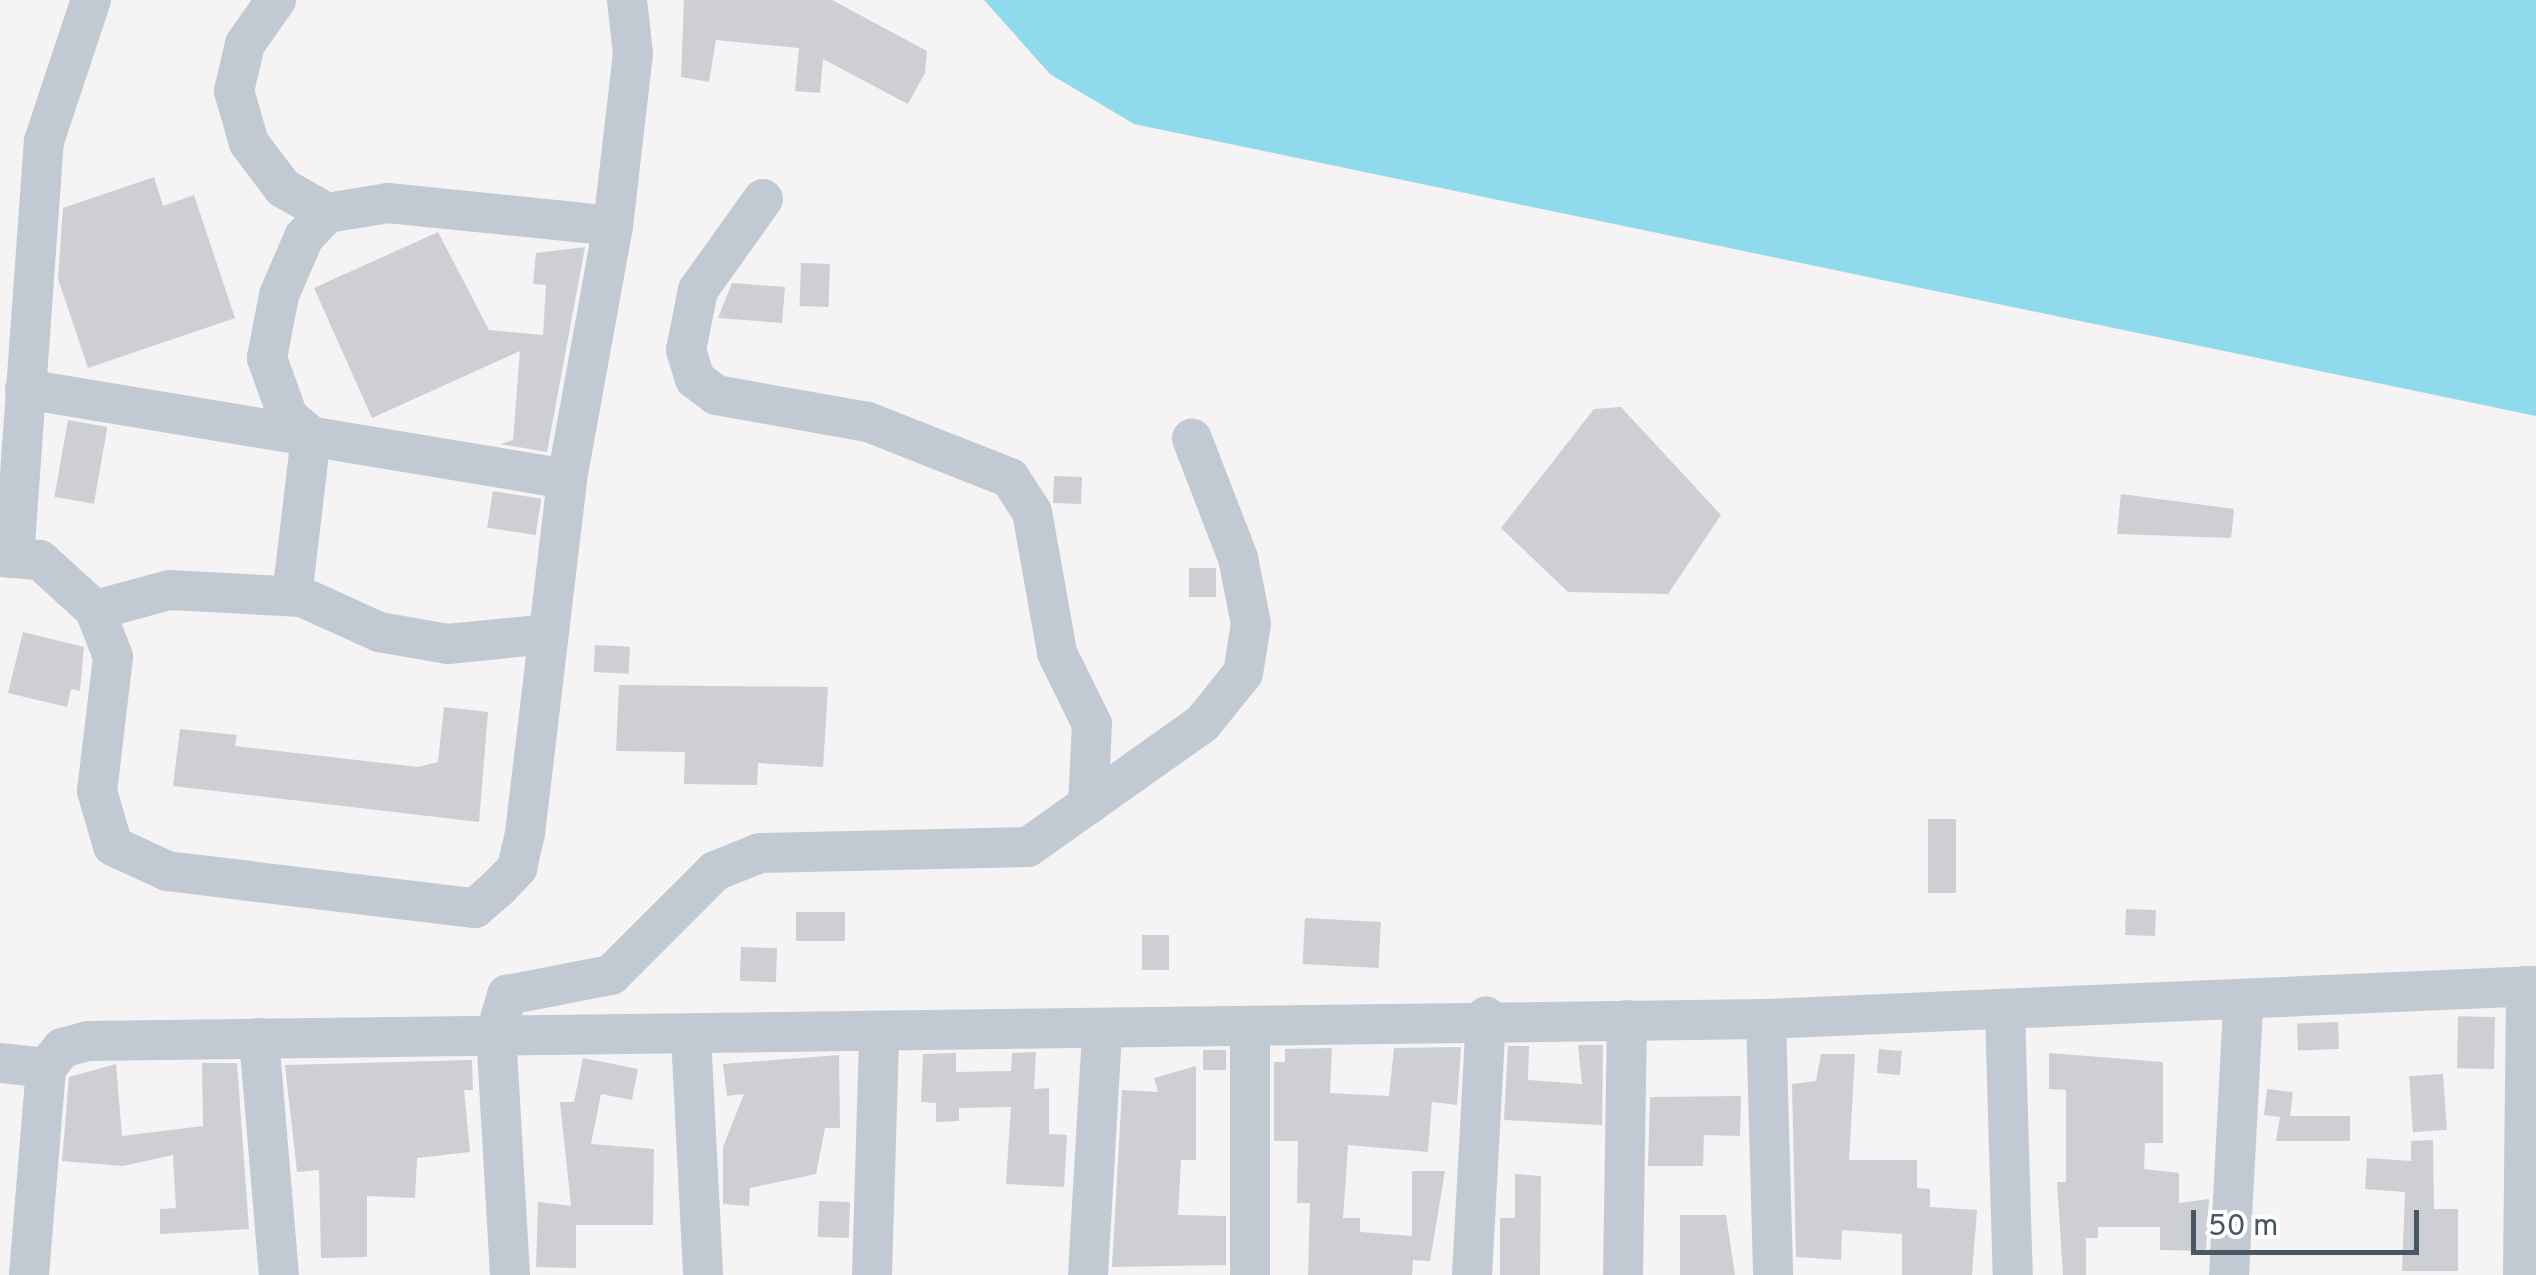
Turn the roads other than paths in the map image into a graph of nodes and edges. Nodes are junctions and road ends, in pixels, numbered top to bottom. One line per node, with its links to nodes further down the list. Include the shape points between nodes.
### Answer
1 (91, 0): 7 (street, via 44,141)
2 (276, 0): 5 (street, via 246,44 234,92 249,144 282,188)
3 (627, 0): 6 (street, via 632,54)
4 (764, 199): 15 (street, via 698,290 686,350 695,379 716,395 868,422 1010,478 1032,512 1057,653 1092,724)
5 (327, 213): 6 (street, via 388,203); 8 (street, via 304,237 279,295 266,358 288,418)
6 (612, 226): 10 (street)
7 (25, 389): 8 (street); 11 (street)
8 (311, 436): 10 (street); 12 (street)
9 (1192, 439): 15 (street, via 1238,558 1251,624 1243,673 1202,724)
10 (567, 478): 14 (street)
11 (7, 558): 13 (street, via 40,560)
12 (292, 596): 13 (street, via 169,590); 14 (street, via 344,609 379,632 448,644)
13 (95, 610): 14 (street, via 113,657 97,791 113,846 168,870 475,908 517,868)
14 (549, 634)
15 (1088, 805): 24 (street, via 1028,847 760,853 716,871 611,975 508,996)
16 (2531, 986): 17 (street); 42 (street)
17 (2243, 1005): 18 (street); 41 (street)
18 (2005, 1012): 20 (street); 40 (street)
19 (1486, 1016): 21 (street); 22 (street); 37 (street)
20 (1766, 1019): 21 (street); 39 (street)
21 (1627, 1020): 38 (street)
22 (1250, 1028): 23 (street); 36 (street)
23 (1102, 1032): 25 (street); 35 (street)
24 (496, 1033): 26 (street); 27 (street); 32 (street)
25 (879, 1033): 26 (street); 34 (street)
26 (690, 1036): 33 (street)
27 (259, 1038): 29 (street, via 88,1040 62,1048); 31 (street)
28 (0, 1063): 29 (street)
29 (46, 1068): 30 (street)
30 (29, 1275)
31 (279, 1275)
32 (510, 1275)
33 (704, 1275)
34 (872, 1275)
35 (1088, 1275)
36 (1250, 1275)
37 (1472, 1275)
38 (1623, 1275)
39 (1773, 1275)
40 (2013, 1275)
41 (2229, 1275)
42 (2523, 1275)

